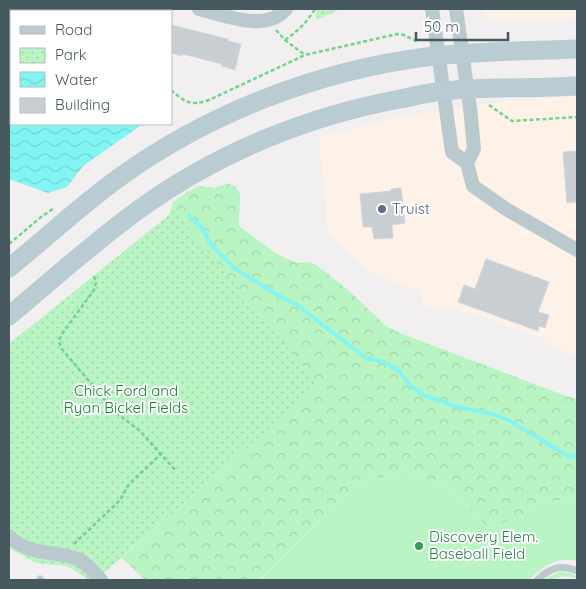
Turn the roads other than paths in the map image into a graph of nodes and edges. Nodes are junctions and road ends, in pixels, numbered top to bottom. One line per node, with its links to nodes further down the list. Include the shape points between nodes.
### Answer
1 (199, 9): 2 (street, via 254,22 275,18)
2 (286, 9)
3 (432, 9): 7 (street)
4 (456, 9): 6 (street)
5 (577, 49): 6 (main road)
6 (462, 54): 7 (main road); 9 (street)
7 (439, 56): 10 (street); 13 (main road, via 374,66 320,80 263,99 213,122 120,177)
8 (577, 86): 9 (main road)
9 (468, 90): 10 (main road); 11 (street, via 474,149)
10 (444, 91): 11 (street, via 452,152); 14 (main road, via 315,120 203,169 142,207)
11 (467, 163): 12 (street, via 473,186)
12 (577, 250)
13 (9, 268)
14 (9, 316)
15 (9, 536): 17 (street, via 30,550 80,559)
16 (577, 571): 18 (lane, via 566,567 548,570)
17 (101, 580)
18 (537, 580)

